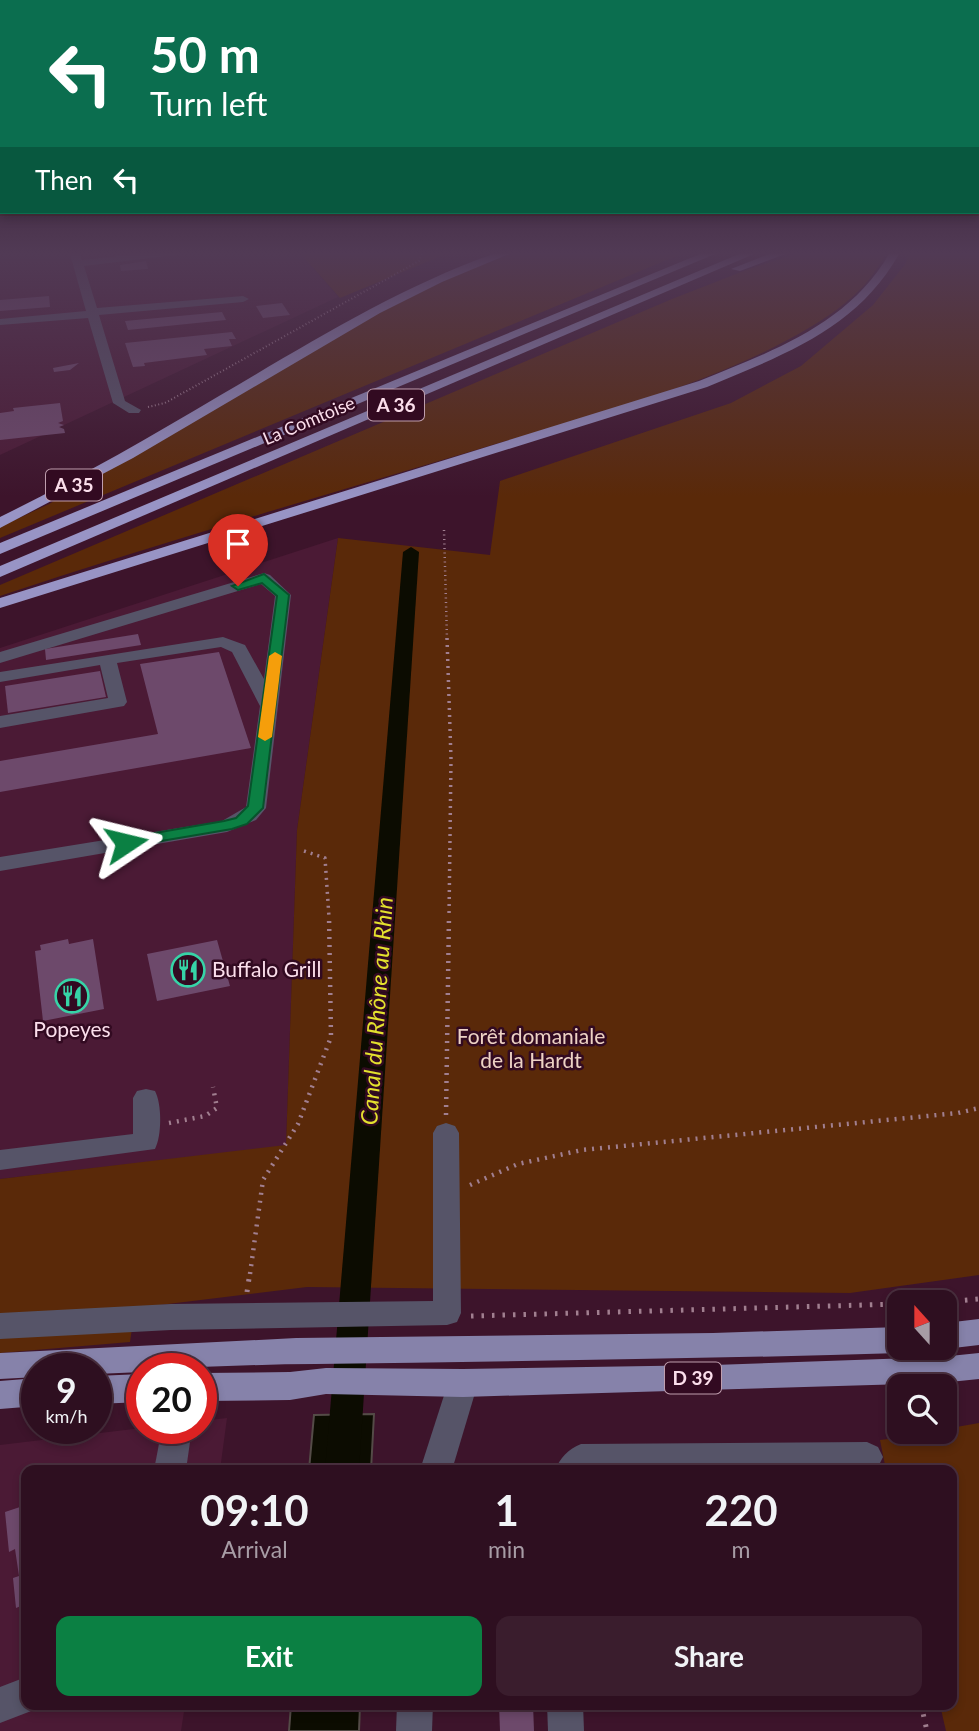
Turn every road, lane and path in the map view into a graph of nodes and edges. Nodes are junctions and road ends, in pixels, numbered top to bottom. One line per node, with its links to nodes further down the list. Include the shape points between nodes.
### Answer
1 (99, 335): 7 (street, via 119,403)
2 (290, 335): 7 (path, via 166,403)
3 (332, 335): 8 (highway, A 35, via 147,444)
4 (516, 335): 10 (highway, La Comtoise / A 36)
5 (562, 335): 11 (highway, La Comtoise / A 36)
6 (809, 335): 12 (highway, via 703,384)
7 (134, 410)
8 (0, 523)
9 (444, 530): 22 (path, via 451,759)
10 (0, 549)
11 (0, 572)
12 (0, 603)
13 (0, 658): 16 (street, via 264,578 283,595)
14 (107, 659): 15 (street); 16 (street, via 223,642 239,649); 17 (street, via 118,702)
15 (0, 677)
16 (269, 706): 19 (street, via 256,808 242,821)
17 (0, 722)
18 (304, 851): 29 (path, via 325,858 331,1037 298,1124 262,1180)
19 (0, 864)
20 (146, 1098): 23 (street, via 146,1142)
21 (979, 1108): 24 (path, via 582,1150 517,1164)
22 (446, 1133): 24 (street)
23 (0, 1160)
24 (446, 1197): 28 (street)
25 (979, 1299): 26 (path)
26 (957, 1301)
27 (887, 1304): 28 (path, via 540,1315)
28 (447, 1313): 29 (street)
29 (244, 1315): 30 (street)
30 (0, 1326)
31 (979, 1332): 32 (main road)
32 (957, 1334)
33 (887, 1340): 34 (main road, D 39, via 296,1351)
34 (0, 1366)
35 (979, 1366): 36 (main road, D 39)
36 (463, 1383): 37 (main road, D 39, via 326,1381); 43 (street)
37 (217, 1387)
38 (21, 1393): 39 (main road)
39 (0, 1395)
40 (174, 1444): 42 (street)
41 (867, 1457): 44 (street, via 581,1459)
42 (171, 1465)
43 (438, 1465)
44 (576, 1465)
45 (21, 1697): 46 (street)
46 (0, 1705)
47 (415, 1710): 50 (street)
48 (565, 1710): 51 (street)
49 (922, 1710): 52 (path)
50 (414, 1731)
51 (566, 1731)
52 (927, 1731)

